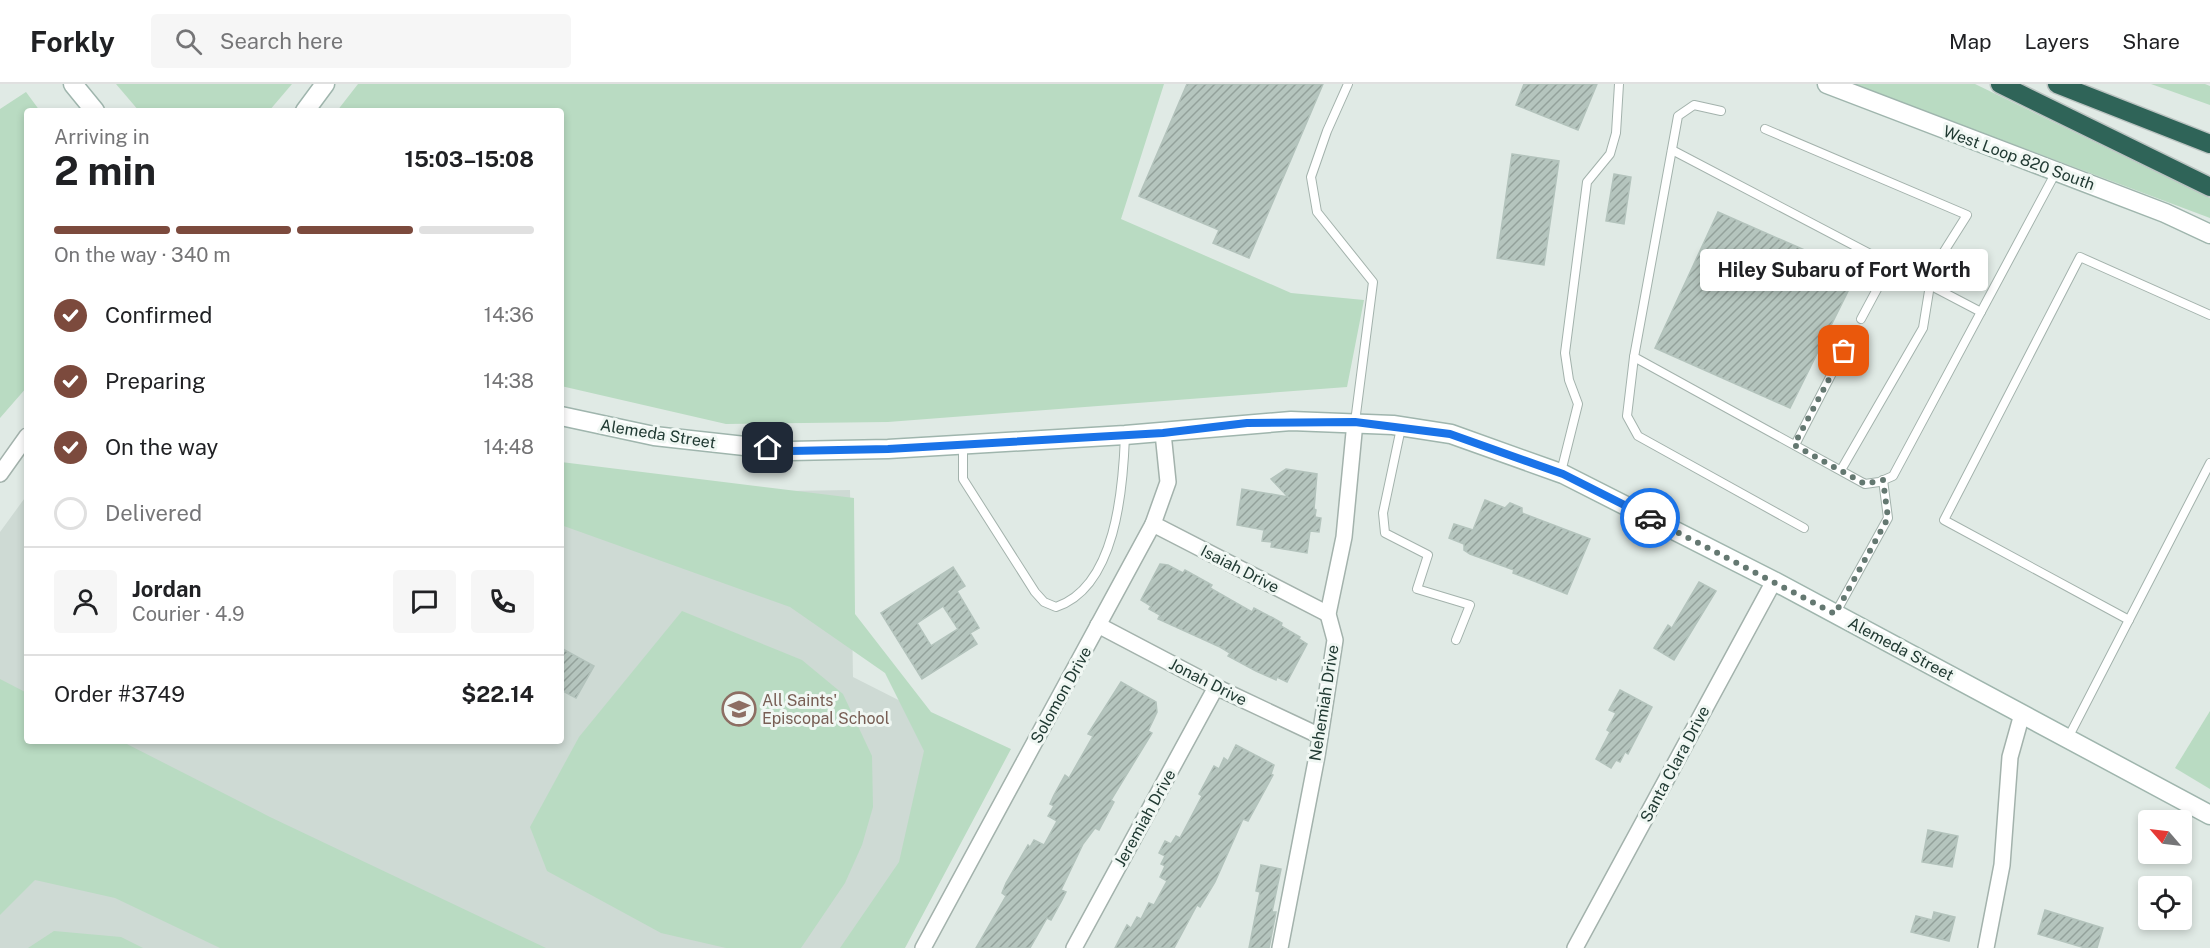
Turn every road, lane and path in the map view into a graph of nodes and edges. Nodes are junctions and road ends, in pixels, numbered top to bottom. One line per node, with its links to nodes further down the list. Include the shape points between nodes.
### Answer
1 (73, 84): 8 (street)
2 (325, 84): 9 (street)
3 (1348, 84): 25 (lane, via 1311,177 1317,212 1373,282)
4 (1619, 84): 34 (lane, via 1616,133 1610,154 1587,182 1565,352 1578,404)
5 (1827, 84): 14 (street, West Loop 820 South)
6 (2000, 84): 15 (highway)
7 (2057, 84): 12 (highway)
8 (93, 108)
9 (307, 108)
10 (1721, 111): 13 (lane, via 1694,105 1678,116)
11 (1765, 129): 18 (lane, via 1967,215 1938,261)
12 (2210, 144)
13 (1672, 150): 17 (lane); 23 (lane)
14 (2057, 171): 16 (street, West Loop 820 South); 19 (lane)
15 (2210, 187)
16 (2210, 234)
17 (1890, 264): 18 (lane); 21 (lane)
18 (1930, 285): 19 (lane); 33 (lane, via 1923,328)
19 (1981, 312): 36 (lane, via 1893,476)
20 (2210, 315): 42 (lane, via 2080,257 1944,520)
21 (1861, 319)
22 (1844, 351): 31 (lane)
23 (1634, 357): 31 (lane); 38 (lane, via 1627,416 1638,436)
24 (564, 417): 30 (street, Alemeda Street, via 654,436 790,451)
25 (1355, 422): 26 (street, Alemeda Street); 27 (street, Alemeda Street, via 1247,423); 40 (street, Nehemiah Drive, via 1344,537)
26 (1401, 426): 34 (street, Alemeda Street, via 1450,434); 44 (lane, via 1383,513 1385,533 1428,555 1417,589 1470,604)
27 (1163, 433): 28 (street, Alemeda Street); 37 (street, Solomon Drive, via 1168,482)
28 (1125, 435): 30 (street, Alemeda Street); 30 (lane, via 1123,490 1106,549 1093,579 1079,597 1056,607 1035,592 963,479)
29 (24, 440): 35 (street)
30 (963, 444)
31 (1794, 445): 33 (lane)
32 (2210, 463): 42 (lane)
33 (1841, 470): 36 (lane, via 1865,484)
34 (1561, 473): 39 (street, Alemeda Street)
35 (0, 474)
36 (1883, 480): 41 (lane, via 1888,518)
37 (1153, 524): 40 (street, Isaiah Drive); 43 (street, Solomon Drive)
38 (1803, 528)
39 (1774, 580): 41 (street, Alemeda Street); 53 (street, Santa Clara Drive)
40 (1328, 614): 47 (street, Nehemiah Drive, via 1335,640)
41 (1835, 614): 46 (street, Alemeda Street)
42 (2129, 620): 48 (lane)
43 (1098, 625): 45 (street, Jonah Drive); 50 (street, Solomon Drive)
44 (1456, 640)
45 (1216, 687): 47 (street, Jonah Drive); 51 (street, Jeremiah Drive)
46 (2022, 714): 48 (street, Alemeda Street); 54 (street, via 2010,757 2002,865)
47 (1320, 736): 52 (street, Nehemiah Drive)
48 (2068, 739): 49 (street, Alemeda Street)
49 (2210, 815)
50 (923, 948)
51 (1074, 948)
52 (1280, 948)
53 (1575, 948)
54 (1986, 948)

